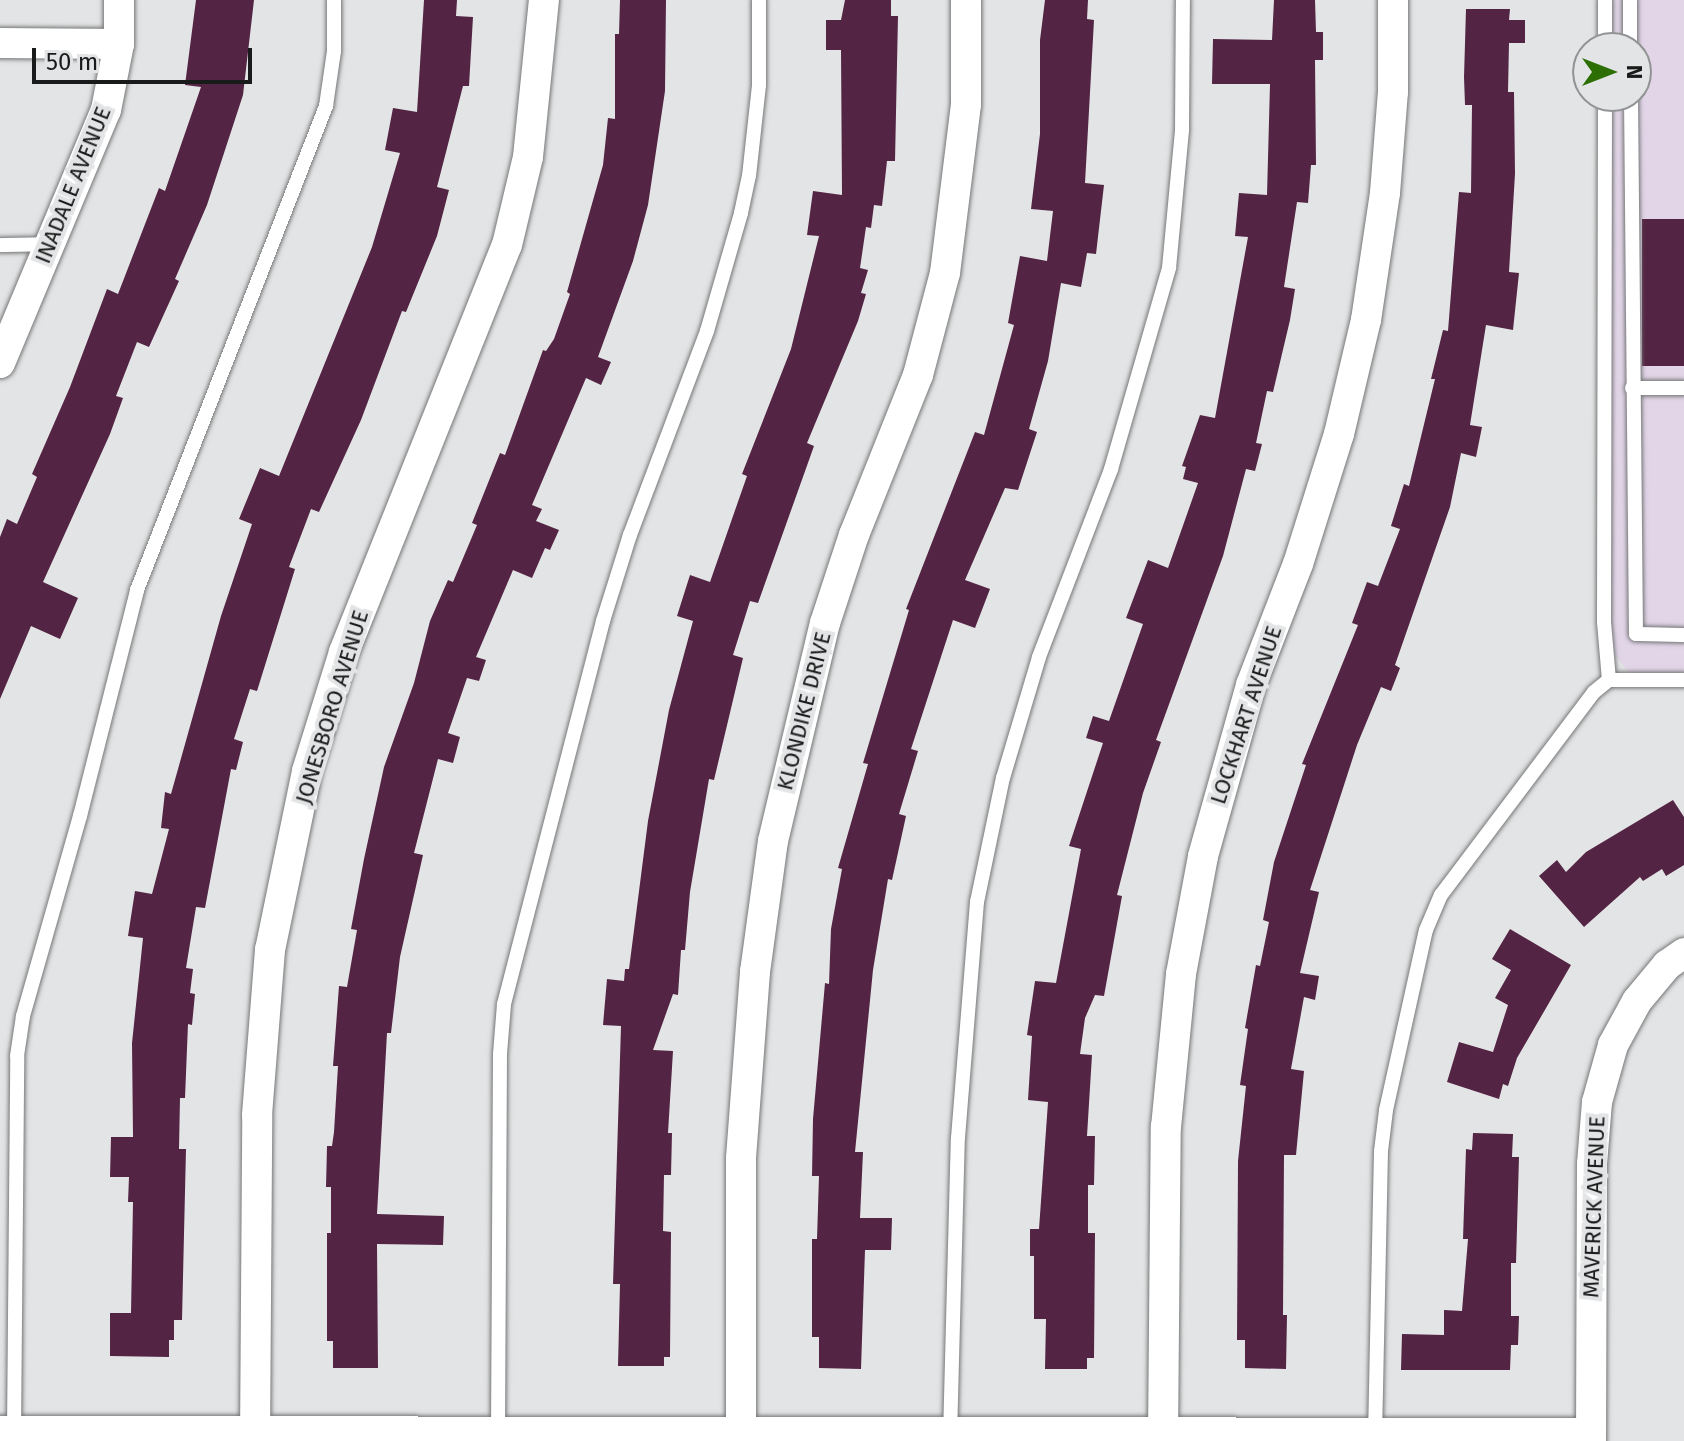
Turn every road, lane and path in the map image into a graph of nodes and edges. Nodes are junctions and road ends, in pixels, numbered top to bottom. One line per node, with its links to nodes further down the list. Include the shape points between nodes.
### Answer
1 (119, 0): 13 (street, INADALE AVENUE)
2 (334, 0): 25 (lane, via 326,106 137,590 23,1016 17,1056)
3 (544, 0): 26 (street, JONESBORO AVENUE, via 528,157 507,245 344,652 307,771 270,950 257,1115)
4 (759, 0): 27 (lane, via 759,85 741,213 707,331 603,621 504,1004)
5 (966, 0): 28 (street, KLONDIKE DRIVE, via 966,104 945,273 918,375 825,623 773,841 755,972 741,1158)
6 (1183, 0): 29 (lane, via 1182,130 1169,268 1111,469 1034,672 1003,778 977,902 958,1138)
7 (1393, 0): 30 (street, LOCKHART AVENUE, via 1385,193 1366,320 1298,564 1251,685 1211,827 1181,974 1166,1127)
8 (1605, 0): 10 (lane)
9 (1630, 0): 11 (lane)
10 (1605, 32)
11 (1630, 32)
12 (0, 43): 13 (street)
13 (119, 44): 16 (street, INADALE AVENUE, via 106,110)
14 (1605, 112): 22 (lane, via 1604,622)
15 (1631, 112): 19 (lane)
16 (50, 244): 17 (lane); 18 (street, INADALE AVENUE)
17 (0, 245)
18 (0, 363)
19 (1632, 388): 20 (lane); 21 (lane, via 1636,634)
20 (1684, 388)
21 (1684, 635)
22 (1609, 680): 23 (lane); 31 (lane, via 1576,712 1441,895 1426,930 1381,1151)
23 (1684, 680)
24 (1684, 953): 32 (street, MAVERICK AVENUE, via 1637,1001 1613,1045 1597,1102)
25 (9, 1434): 26 (street)
26 (255, 1436): 27 (street)
27 (498, 1436): 28 (street)
28 (742, 1436): 29 (street)
29 (950, 1436): 30 (street)
30 (1163, 1437): 31 (street)
31 (1375, 1437): 32 (street)
32 (1591, 1437)

